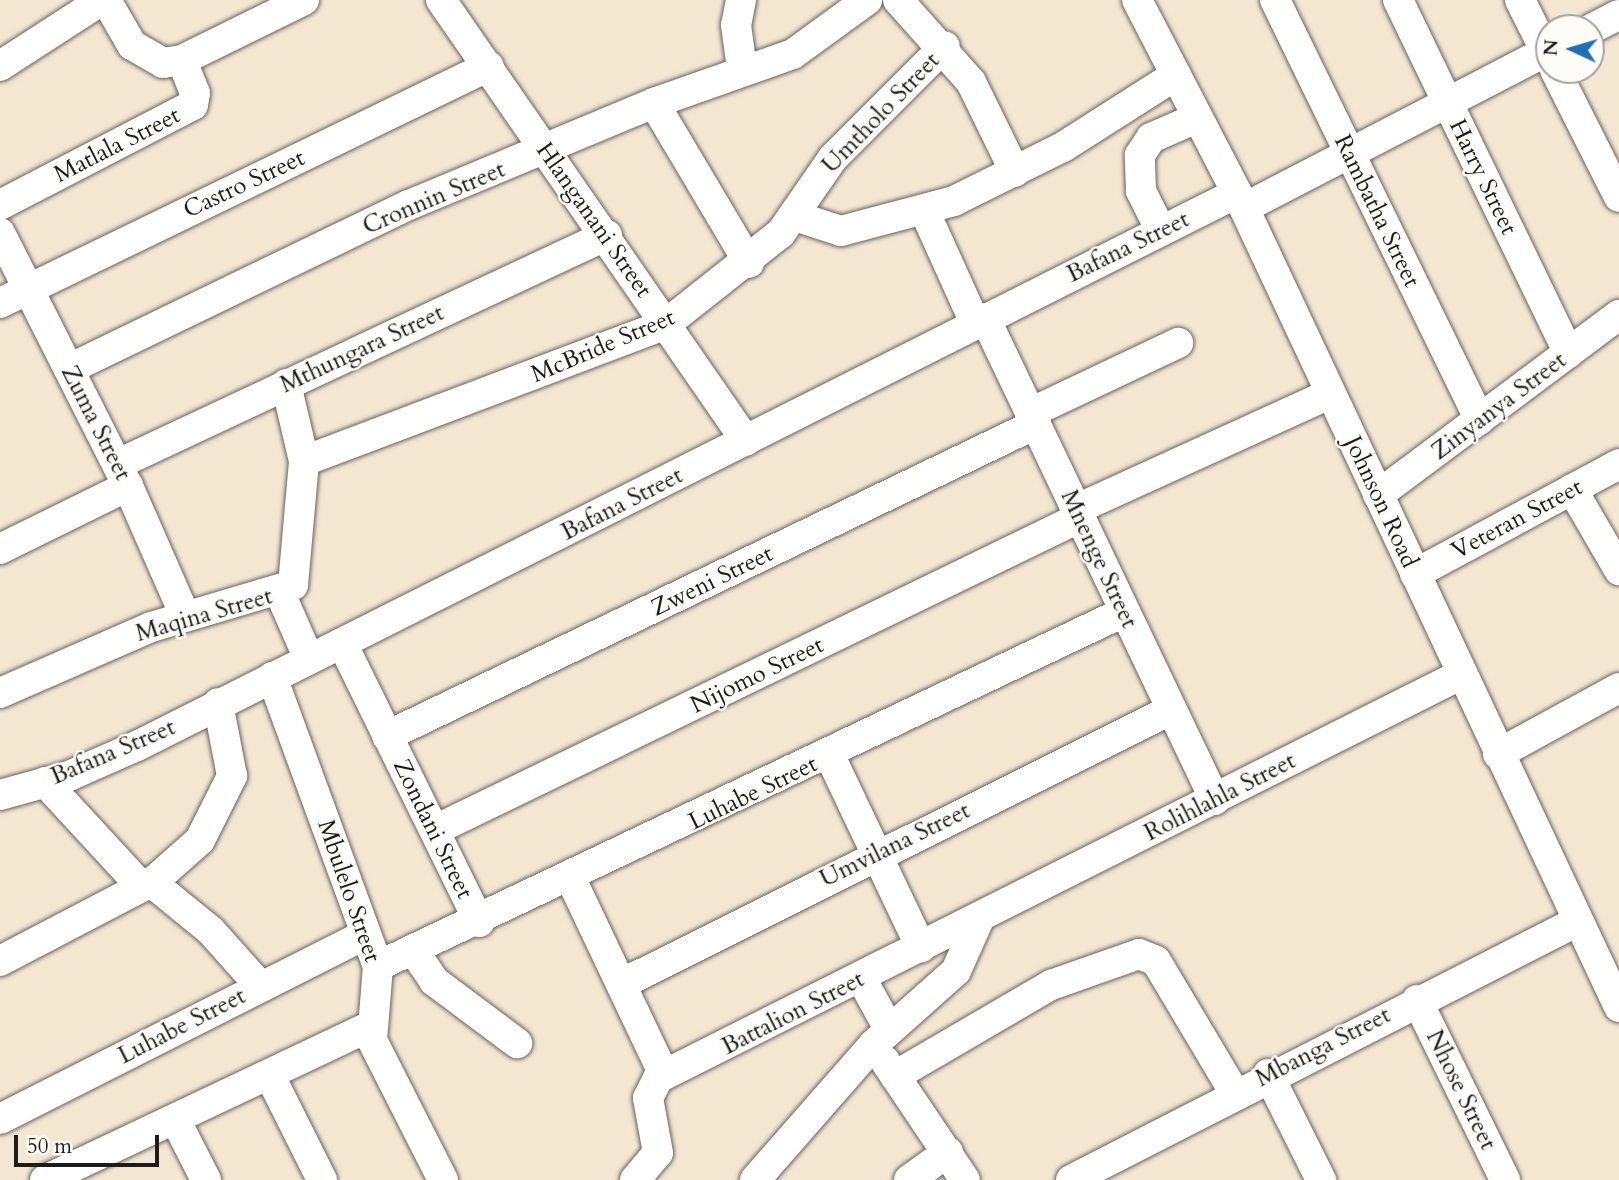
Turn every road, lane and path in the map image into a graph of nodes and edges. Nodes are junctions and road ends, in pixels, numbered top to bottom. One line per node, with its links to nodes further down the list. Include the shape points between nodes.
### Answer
1 (104, 0): 13 (street, via 139,52 156,62); 15 (street)
2 (304, 0): 13 (street)
3 (441, 0): 16 (street, Hlanganani Street)
4 (741, 0): 17 (street, via 736,25)
5 (867, 0): 17 (street, Cronnin Street, via 803,49)
6 (898, 0): 12 (street)
7 (1137, 0): 18 (street, Johnson Road)
8 (1275, 0): 24 (street, Rambatha Street)
9 (1398, 0): 21 (street, Harry Street)
10 (1520, 0): 11 (street)
11 (1535, 28)
12 (944, 46): 25 (street, via 987,109); 30 (street, Umtholo Street, via 834,158)
13 (182, 61): 28 (street, Matlala Street, via 195,93 193,105)
14 (1535, 64): 21 (street, Bafana Street)
15 (0, 66)
16 (489, 66): 23 (street, Hlanganani Street); 35 (street, Castro Street)
17 (742, 69): 20 (street, Cronnin Street)
18 (1176, 75): 22 (street, Johnson Road); 25 (street)
19 (1563, 84): 26 (street)
20 (654, 103): 23 (street, Cronnin Street); 34 (street)
21 (1448, 104): 24 (street, Bafana Street); 41 (street, Harry Street)
22 (1197, 118): 27 (street, Johnson Road); 31 (street, via 1151,138 1137,165 1140,191)
23 (546, 152): 33 (street, Hlanganani Street); 42 (street, Cronnin Street, via 409,205)
24 (1348, 154): 27 (street, Bafana Street); 46 (street, Rambatha Street)
25 (1016, 172): 29 (street)
26 (1619, 197)
27 (1240, 200): 31 (street, Bafana Street); 44 (street, Johnson Road)
28 (0, 205)
29 (924, 210): 30 (street, via 841,231); 38 (street, Mnenge Street)
30 (797, 217): 34 (street, McBride Street)
31 (1161, 231): 38 (street, Bafana Street)
32 (0, 233): 35 (street, Zuma Street)
33 (607, 235): 39 (street, Hlanganani Street); 43 (street, Mthungara Street)
34 (749, 263): 39 (street, McBride Street)
35 (27, 287): 36 (street, Castro Street); 42 (street, Zuma Street)
36 (0, 303)
37 (1619, 315): 41 (street, Zinyanya Street)
38 (980, 321): 45 (street, Mnenge Street); 47 (street, Bafana Street)
39 (666, 324): 47 (street, Hlanganani Street); 48 (street, McBride Street)
40 (1178, 343): 45 (street, Zweni Street)
41 (1569, 353): 46 (street, Zinyanya Street)
42 (69, 369): 50 (street, Zuma Street)
43 (286, 384): 48 (street, Maqina Street); 50 (street, Mthungara Street)
44 (1330, 394): 52 (street, Johnson Road); 53 (street, Nijomo Street)
45 (1033, 419): 53 (street, Mnenge Street); 68 (street, Zweni Street)
46 (1480, 420): 52 (street, Zinyanya Street)
47 (746, 442): 60 (street, Bafana Street)
48 (304, 461): 57 (street, Maqina Street, via 295,579)
49 (1619, 464): 51 (street, Veteran Street)
50 (123, 475): 54 (street, Mthungara Street); 59 (street, Zuma Street)
51 (1572, 489): 55 (street); 56 (street, Veteran Street)
52 (1378, 495): 56 (street, Johnson Road)
53 (1077, 514): 58 (street, Mnenge Street); 74 (street, Nijomo Street)
54 (1, 548)
55 (1619, 570)
56 (1415, 574): 62 (street, Johnson Road)
57 (280, 593): 59 (street, Maqina Street); 61 (street)
58 (1124, 612): 67 (street, Mnenge Street); 70 (street, Luhabe Street)
59 (185, 616): 65 (street, Maqina Street, via 64,660)
60 (342, 643): 61 (street, Bafana Street); 68 (street, Zondani Street)
61 (309, 659): 63 (street, Bafana Street)
62 (1460, 675): 69 (street, Johnson Road); 73 (street, Rolihlahla Street)
63 (272, 677): 66 (street, Bafana Street); 81 (street, Mbulelo Street)
64 (1619, 688): 69 (street)
65 (0, 693)
66 (218, 704): 71 (street, Bafana Street, via 94,766); 77 (street, via 231,747 229,789 200,840)
67 (1171, 710): 73 (street, Mnenge Street); 75 (street, Umvilana Street)
68 (387, 736): 74 (street, Zondani Street)
69 (1498, 754): 79 (street, Johnson Road)
70 (830, 756): 75 (street); 76 (street, Luhabe Street)
71 (45, 782): 72 (street, Bafana Street); 77 (street)
72 (3, 786)
73 (1215, 800): 78 (street, Rolihlahla Street)
74 (435, 831): 80 (street, Zondani Street)
75 (876, 853): 82 (street); 87 (street, Umvilana Street)
76 (571, 879): 80 (street, Luhabe Street); 87 (street)
77 (147, 884): 84 (street); 88 (street, via 211,931)
78 (979, 919): 82 (street, Rolihlahla Street); 92 (street, via 964,962)
79 (1578, 921): 89 (street, Mbanga Street); 90 (street, Johnson Road)
80 (479, 922): 83 (street, Luhabe Street)
81 (365, 935): 85 (street, Mbulelo Street); 88 (street, Luhabe Street)
82 (921, 948): 86 (street, Battalion Street)
83 (414, 951): 85 (street, Luhabe Street); 93 (street, via 434,981)
84 (0, 961)
85 (378, 966): 91 (street, Mbulelo Street)
86 (861, 978): 92 (street); 95 (street, Battalion Street)
87 (621, 984): 95 (street)
88 (261, 987): 99 (street, Luhabe Street)
89 (1416, 1000): 94 (street, Mbanga Street); 113 (street, Nhose Street)
90 (1619, 1007)
91 (369, 1027): 96 (street); 106 (street)
92 (881, 1037): 97 (street); 108 (street)
93 (517, 1043)
94 (1268, 1074): 98 (street, Mbanga Street); 112 (street)
95 (664, 1075): 107 (street, via 648,1098 658,1153)
96 (270, 1076): 100 (street); 105 (street)
97 (895, 1076): 98 (street, via 1051,985 1139,954 1156,961); 101 (street)
98 (1234, 1092): 111 (street, Mbanga Street)
99 (0, 1119)
100 (176, 1121): 102 (street); 104 (street)
101 (948, 1152): 109 (street); 110 (street)
102 (86, 1170): 103 (street)
103 (45, 1180)
104 (206, 1180)
105 (321, 1180)
106 (443, 1180)
107 (635, 1180)
108 (755, 1180)
109 (909, 1180)
110 (965, 1180)
111 (1071, 1180)
112 (1321, 1180)
113 (1505, 1180)

